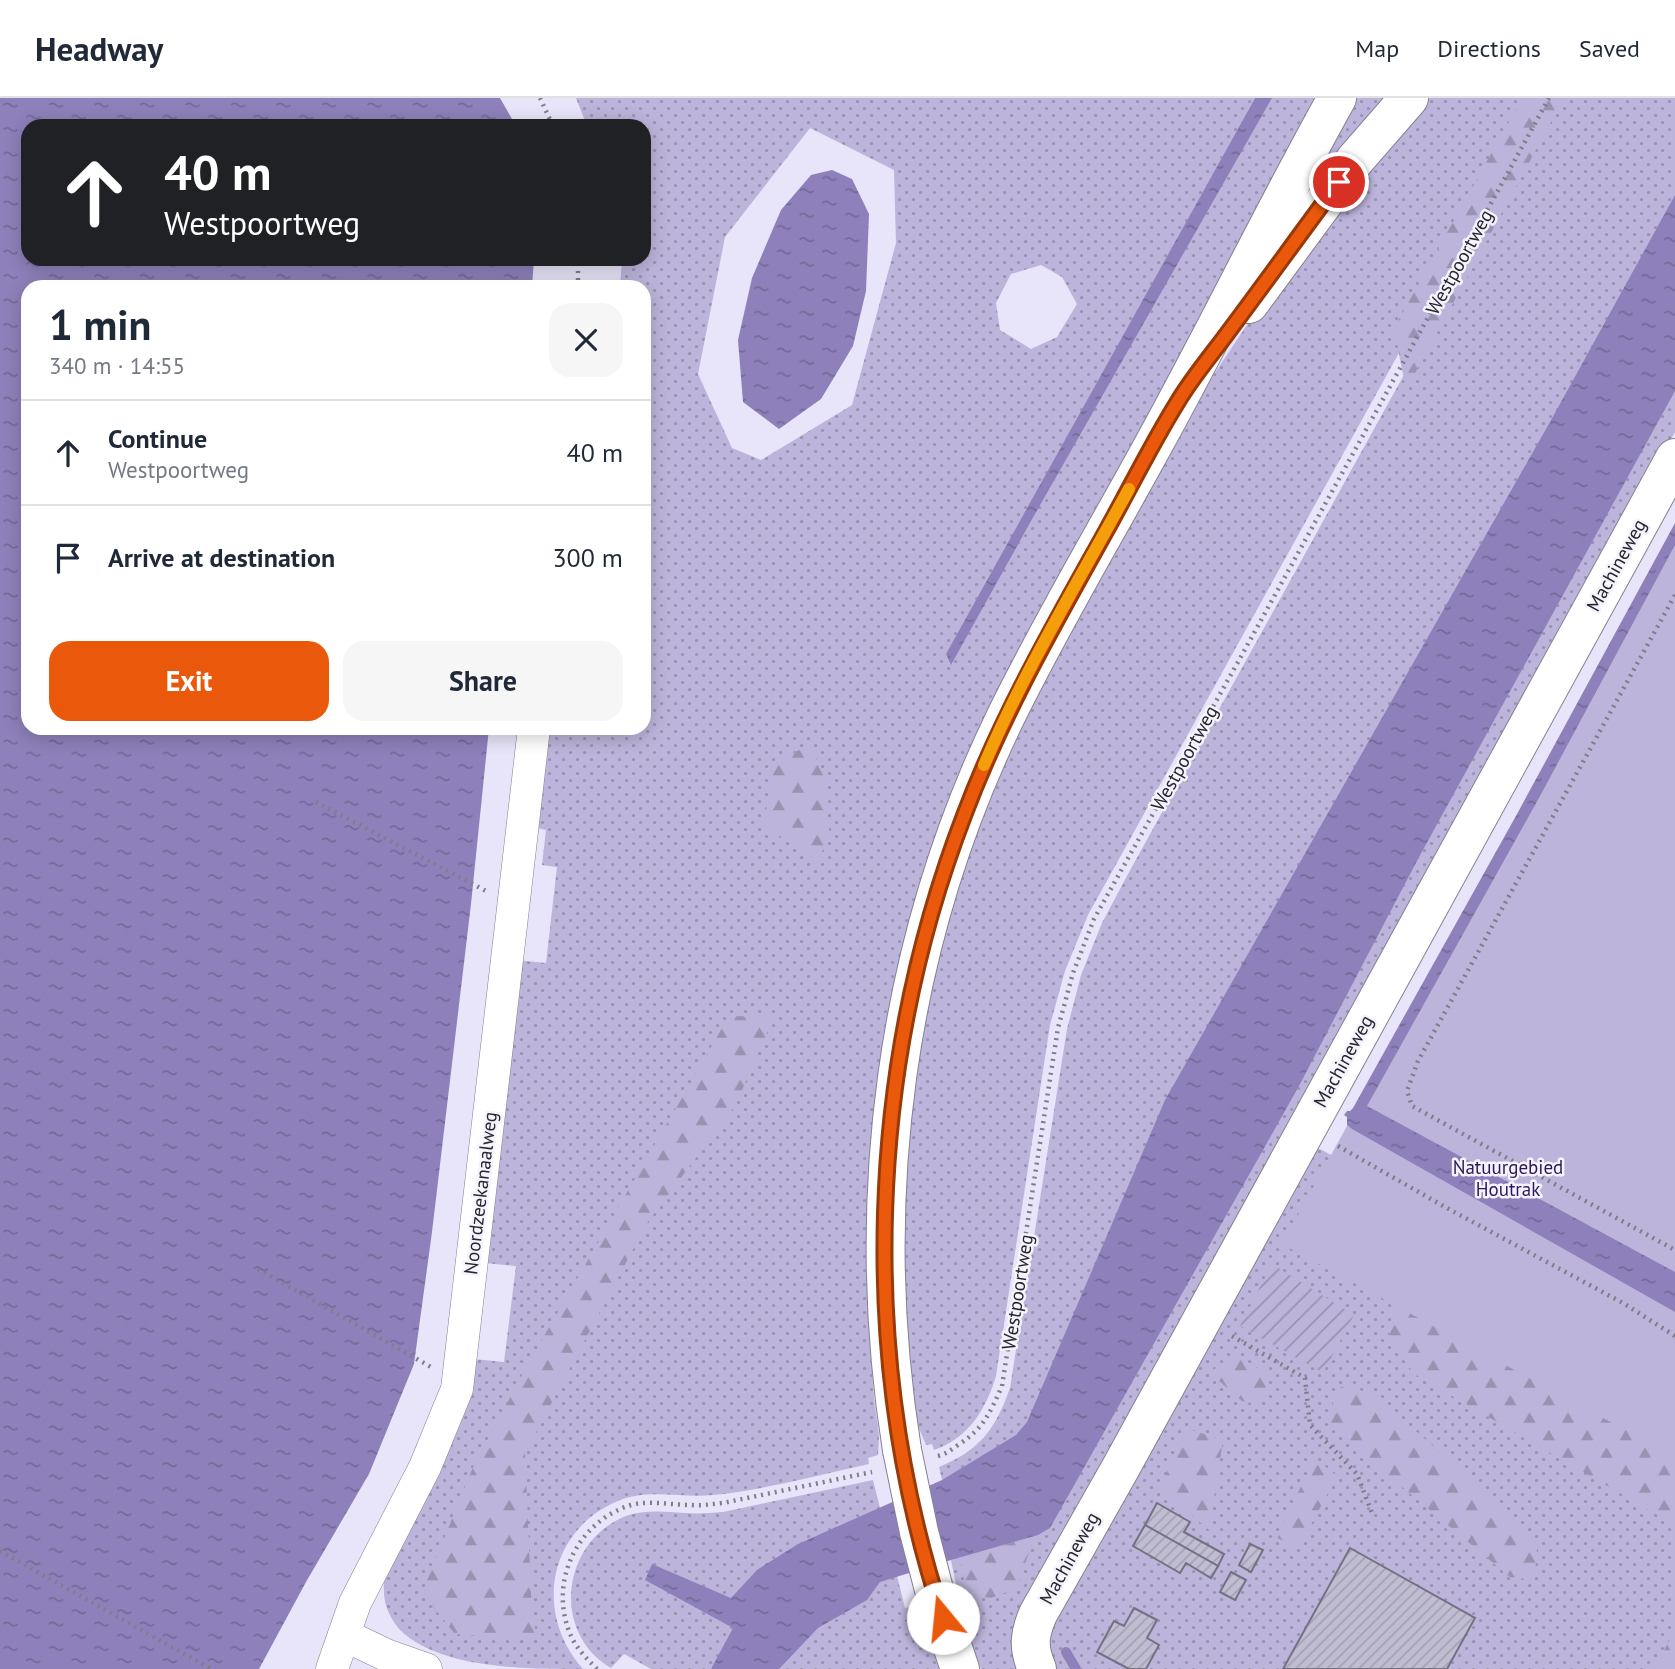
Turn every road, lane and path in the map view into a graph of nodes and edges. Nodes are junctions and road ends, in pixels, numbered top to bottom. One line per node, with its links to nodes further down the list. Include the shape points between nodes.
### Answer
1 (540, 98): 5 (path)
2 (1337, 98): 6 (main road)
3 (1409, 98): 6 (main road, via 1355,160)
4 (1549, 98): 18 (path, Westpoortweg, via 1094,919 1058,1028 1002,1386 987,1419 972,1436 945,1454)
5 (550, 119)
6 (1177, 401): 18 (main road, via 1005,718 953,844 923,944 895,1082 885,1225 892,1386)
7 (1675, 458): 12 (main road, Machineweg)
8 (1675, 595): 13 (path, via 1419,1061 1407,1091 1412,1106)
9 (533, 735): 21 (street, Noordzeekanaalweg, via 457,1389)
10 (316, 802): 11 (path)
11 (496, 897)
12 (1307, 1128): 15 (main road, Machineweg); 16 (path)
13 (1675, 1250)
14 (258, 1269): 17 (path)
15 (1202, 1319): 19 (path, via 1305,1378 1310,1425 1357,1474); 27 (main road, Machineweg, via 1038,1614 1030,1644)
16 (1675, 1336)
17 (436, 1370)
18 (905, 1459): 25 (path, via 723,1503 635,1504 599,1521 573,1553 564,1576 562,1601 573,1640); 26 (main road, bridge, via 937,1601)
19 (1372, 1513)
20 (0, 1551): 22 (path)
21 (344, 1635): 23 (street, Noordzeekanaalweg); 24 (street)
22 (211, 1669)
23 (332, 1669)
24 (426, 1669)
25 (597, 1669)
26 (960, 1669)
27 (1037, 1669)

